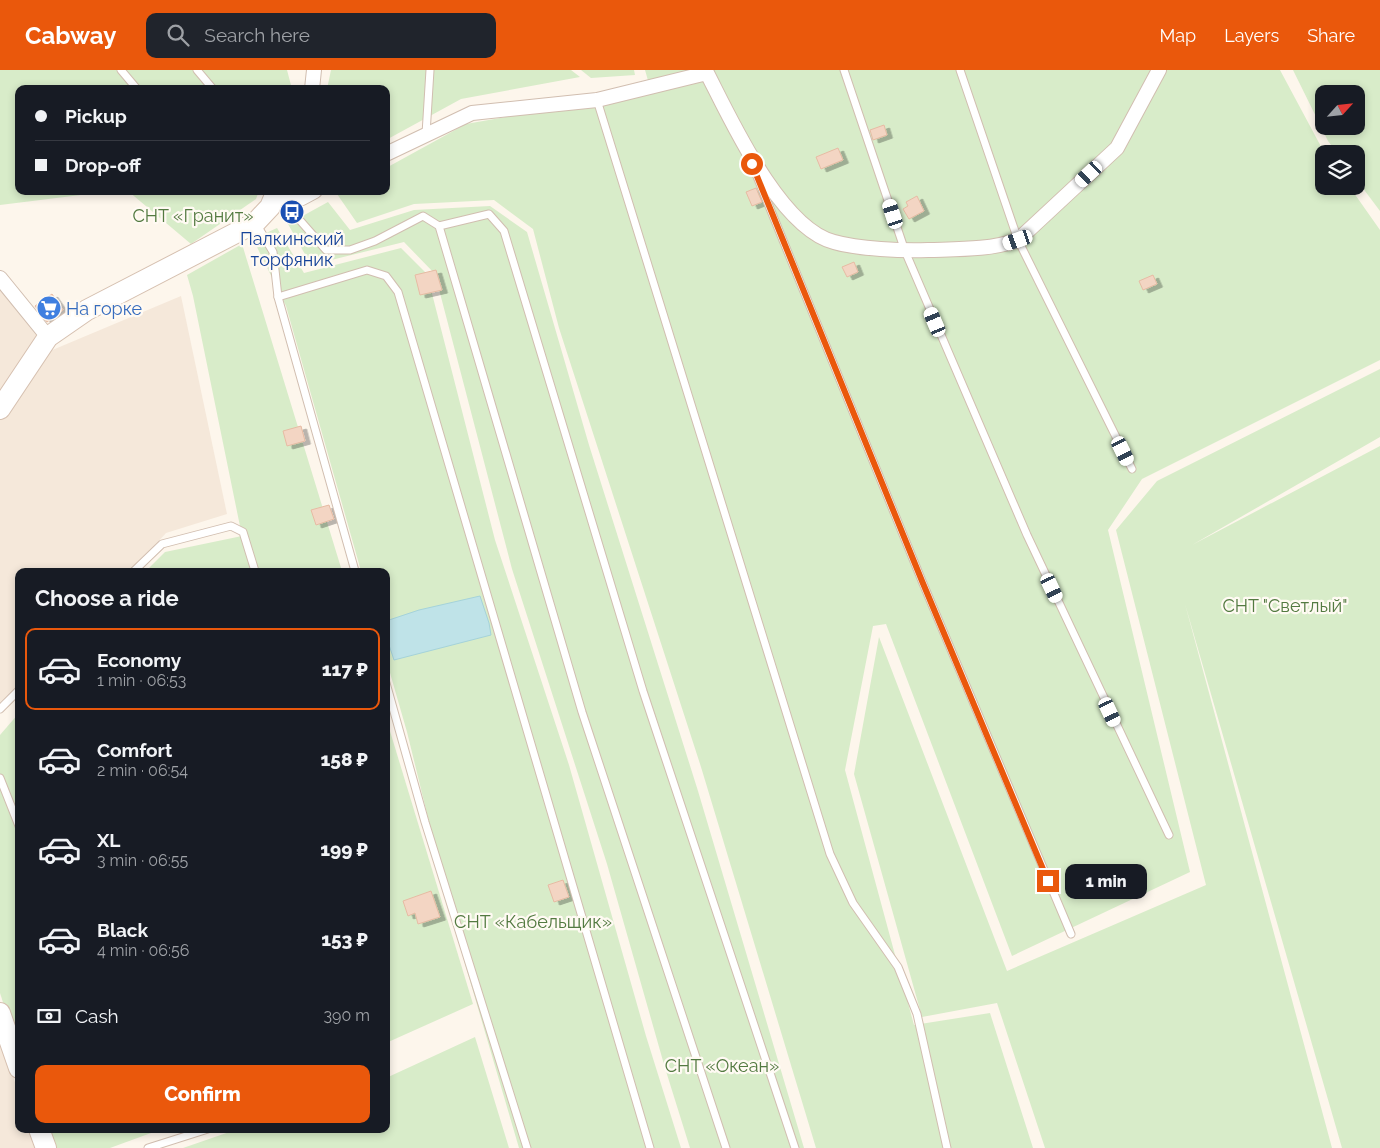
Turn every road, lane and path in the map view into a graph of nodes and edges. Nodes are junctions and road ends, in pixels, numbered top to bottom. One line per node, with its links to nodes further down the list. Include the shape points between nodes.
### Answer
1 (121, 70): 8 (lane)
2 (197, 70): 9 (lane)
3 (314, 70): 10 (street)
4 (430, 70): 12 (lane)
5 (844, 70): 22 (lane)
6 (960, 70): 21 (lane)
7 (1159, 70): 21 (street, via 1117,148)
8 (134, 85)
9 (210, 85)
10 (312, 85)
11 (597, 100): 12 (street, via 472,113); 13 (street, via 707,73); 48 (lane, via 830,854 853,903 898,967 917,1014)
12 (426, 134): 14 (street)
13 (745, 146): 22 (street, via 769,184 803,226 833,242); 37 (lane, via 922,581)
14 (390, 152)
15 (272, 195): 19 (street, via 270,207)
16 (276, 195): 20 (lane, via 326,250 350,250 423,216)
17 (288, 195): 18 (street, via 302,198)
18 (308, 195)
19 (255, 223): 24 (lane, via 273,252); 25 (street, via 87,310)
20 (439, 226): 46 (lane, via 582,712); 47 (lane, via 489,214 504,231 643,691)
21 (1018, 240): 22 (street, via 998,247); 27 (lane)
22 (905, 251): 36 (lane, via 1027,535)
23 (0, 278): 25 (street)
24 (278, 297): 30 (lane); 45 (lane, via 367,270 386,276 398,292)
25 (48, 337): 26 (street)
26 (0, 409)
27 (1132, 468)
28 (137, 568): 29 (lane, via 162,544 231,526 243,532)
29 (254, 568)
30 (354, 568)
31 (15, 694): 33 (lane)
32 (390, 697): 44 (lane, via 425,822)
33 (0, 709)
34 (0, 778): 35 (lane)
35 (15, 816)
36 (1169, 836)
37 (1071, 934)
38 (0, 1013): 39 (street)
39 (15, 1056)
40 (40, 1133): 42 (street)
41 (195, 1133): 43 (lane)
42 (46, 1148)
43 (148, 1148)
44 (527, 1148)
45 (650, 1148)
46 (726, 1148)
47 (795, 1148)
48 (947, 1148)

